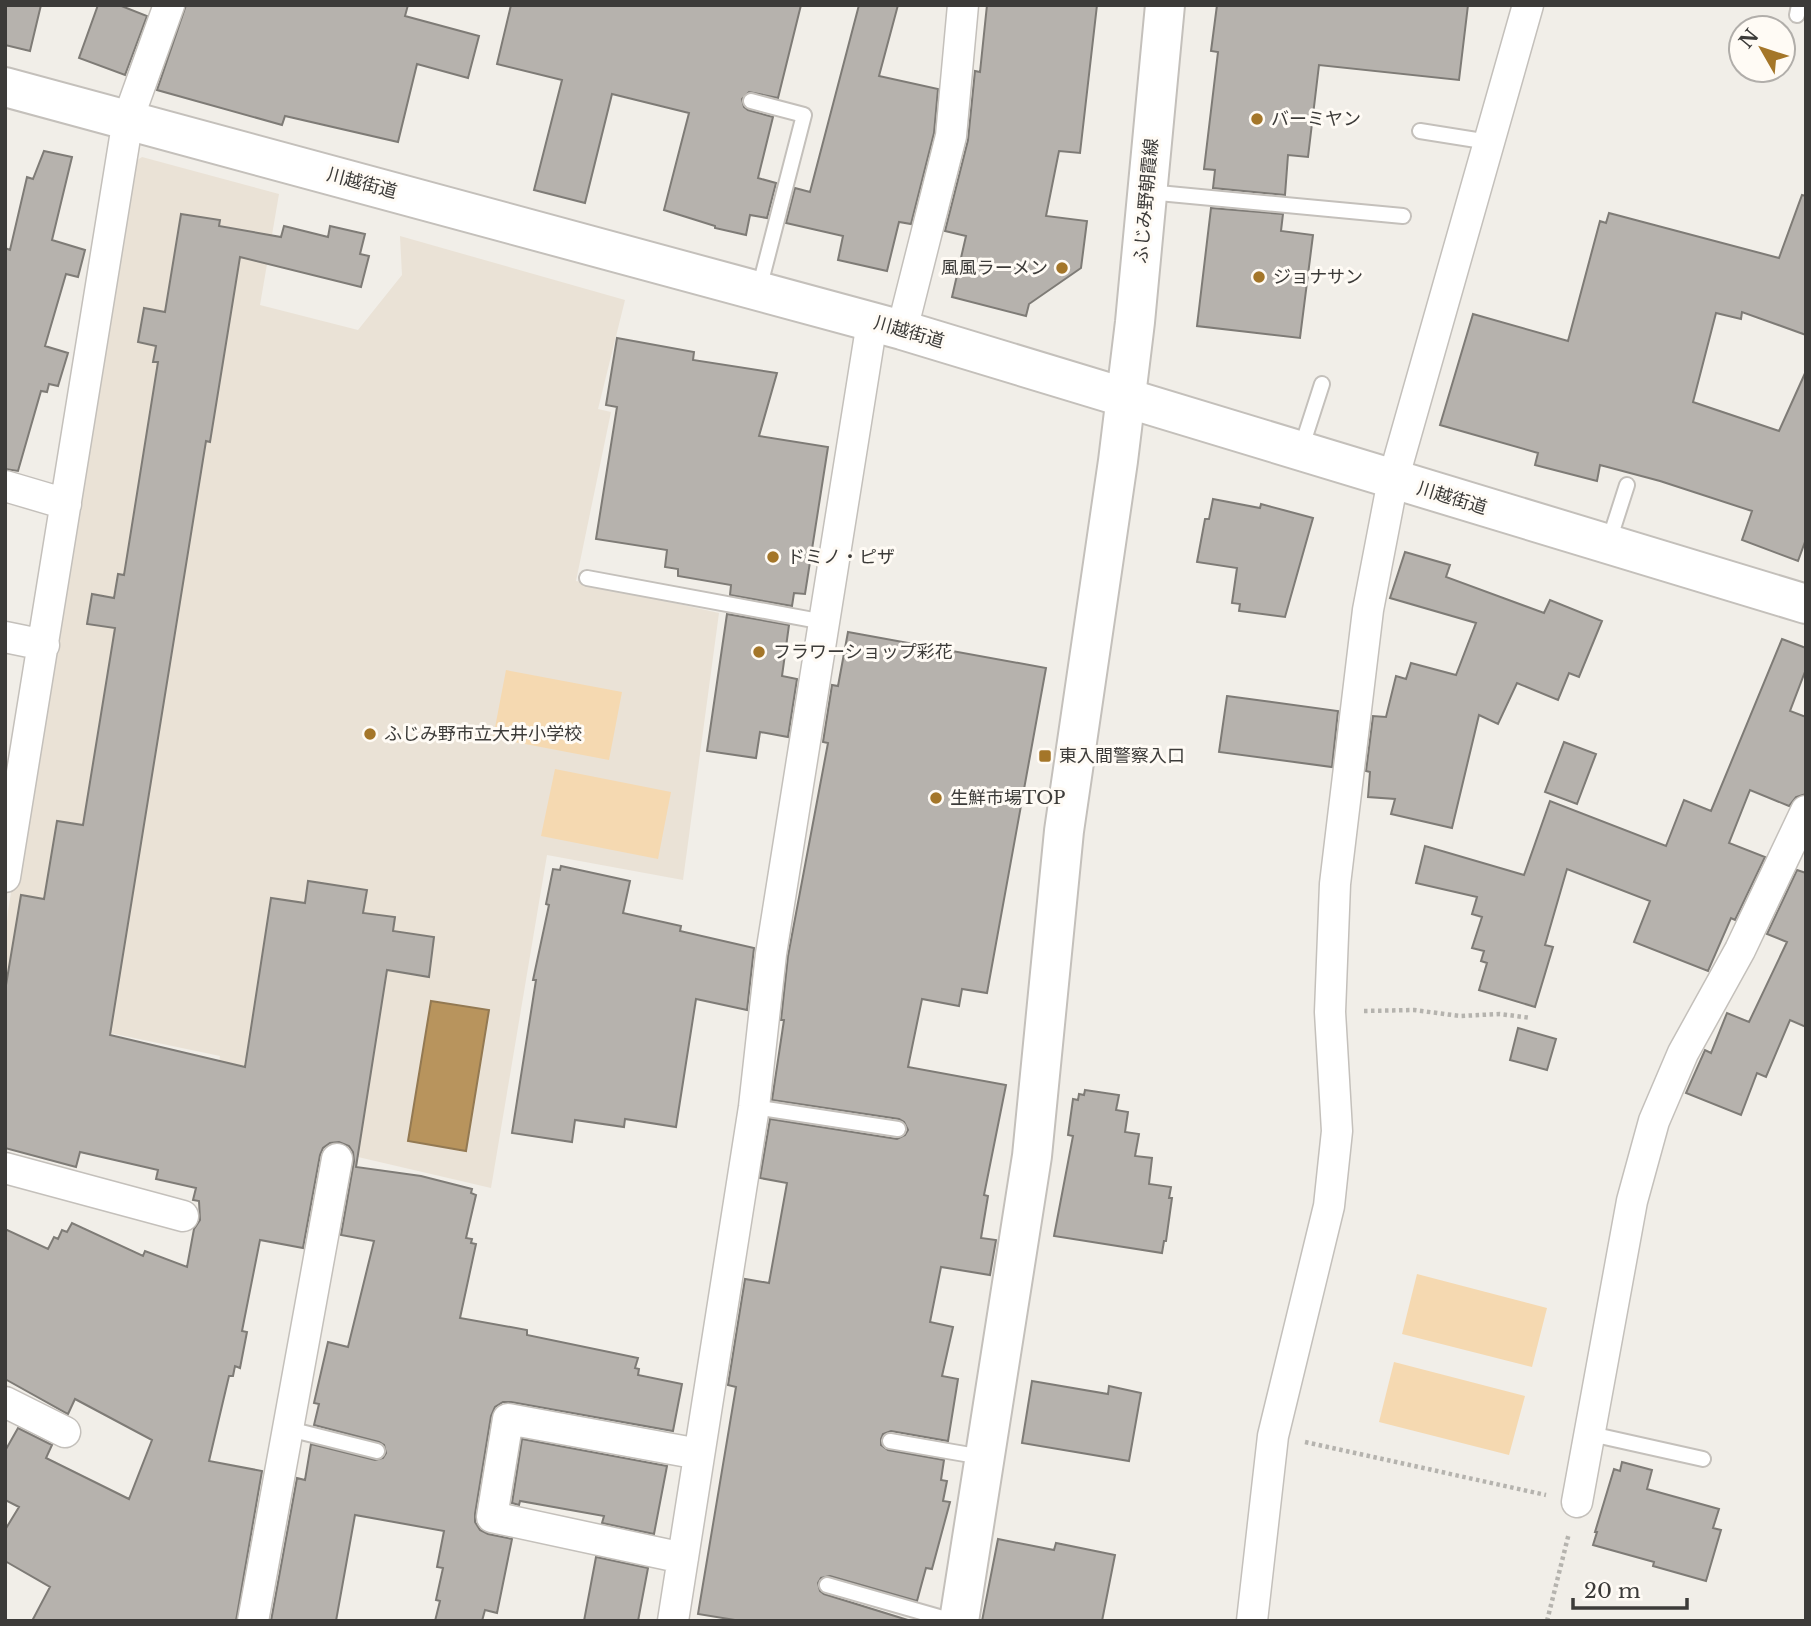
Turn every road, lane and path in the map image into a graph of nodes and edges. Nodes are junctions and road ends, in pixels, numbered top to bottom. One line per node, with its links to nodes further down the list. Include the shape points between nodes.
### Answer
1 (169, 5): 7 (street)
2 (963, 5): 13 (street, via 951,136)
3 (1165, 5): 10 (main road, ふじみ野朝霞線)
4 (1528, 5): 9 (street)
5 (5, 87): 7 (main road, 川越街道)
6 (751, 101): 12 (lane, via 804,115)
7 (128, 119): 12 (main road, 川越街道); 20 (street)
8 (1420, 131): 9 (lane)
9 (1489, 142): 17 (street)
10 (1147, 192): 11 (lane); 15 (main road, ふじみ野朝霞線)
11 (1403, 216)
12 (759, 290): 13 (main road, 川越街道)
13 (887, 326): 15 (main road, 川越街道); 24 (street)
14 (1322, 384): 16 (lane)
15 (1125, 396): 16 (main road, 川越街道); 44 (main road, ふじみ野朝霞線, via 1064,831 1032,1156)
16 (1301, 450): 17 (main road, 川越街道)
17 (1394, 480): 21 (main road, 川越街道); 29 (street, via 1364,637 1335,884)
18 (1627, 485): 21 (lane)
19 (5, 486): 20 (street)
20 (66, 504): 26 (street)
21 (1608, 545): 23 (main road, 川越街道)
22 (587, 578): 24 (lane)
23 (1806, 604)
24 (824, 622): 31 (street, via 771,954)
25 (5, 636): 26 (street)
26 (44, 645): 28 (street)
27 (1806, 811): 39 (street, via 1740,950 1683,1053 1654,1121 1632,1201)
28 (5, 877)
29 (1330, 1012): 30 (path, via 1414,1010); 40 (street, via 1337,1131 1329,1206)
30 (1531, 1018)
31 (754, 1107): 32 (lane); 43 (street)
32 (898, 1129)
33 (337, 1159): 37 (street)
34 (5, 1168): 35 (street)
35 (183, 1216)
36 (5, 1402): 38 (street)
37 (289, 1429): 42 (lane); 49 (street)
38 (65, 1432)
39 (1591, 1434): 45 (lane); 46 (street)
40 (1273, 1436): 46 (path); 53 (street)
41 (890, 1441): 44 (lane)
42 (377, 1451)
43 (699, 1454): 47 (street); 47 (street, via 508,1419 492,1517)
44 (986, 1458): 52 (main road, ふじみ野朝霞線)
45 (1703, 1459)
46 (1577, 1502): 54 (path)
47 (683, 1558): 50 (street)
48 (827, 1585): 51 (lane)
49 (253, 1621)
50 (673, 1621)
51 (953, 1621)
52 (959, 1621)
53 (1252, 1621)
54 (1547, 1621)

